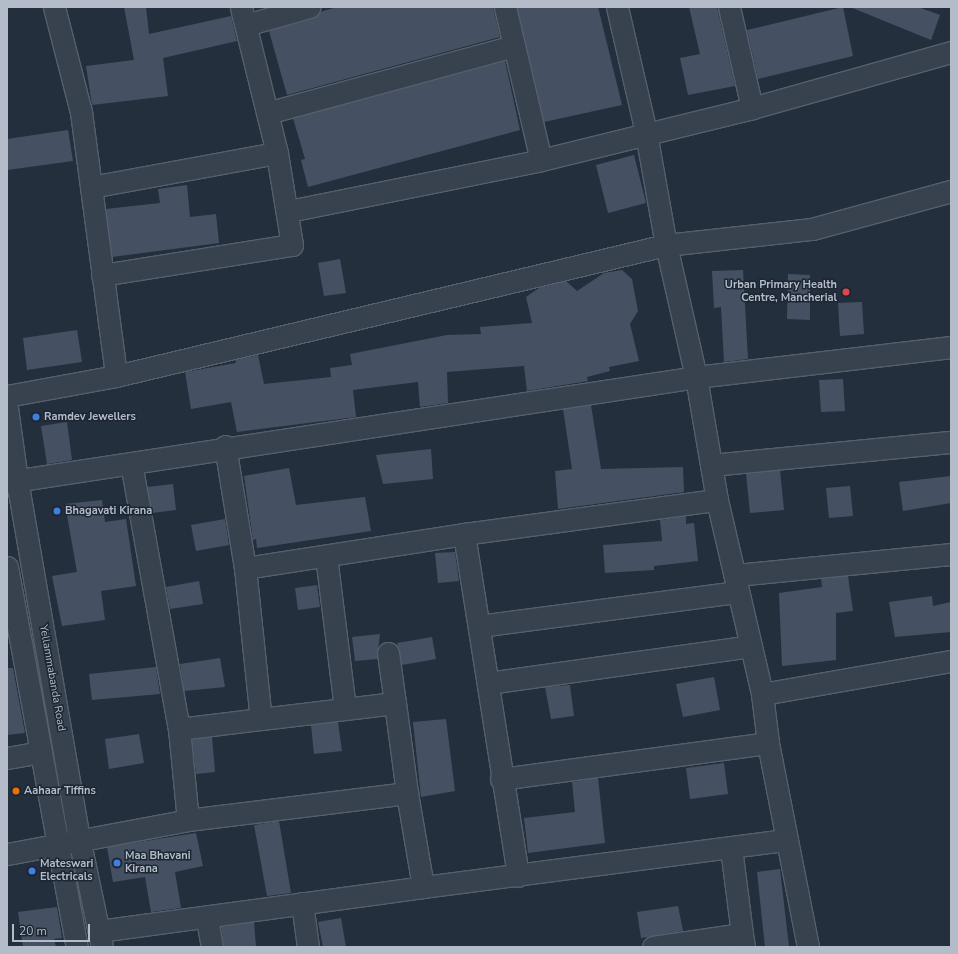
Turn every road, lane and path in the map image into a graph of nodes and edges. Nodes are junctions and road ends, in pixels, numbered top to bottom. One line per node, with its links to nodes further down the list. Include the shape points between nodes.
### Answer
1 (54, 7): 14 (street, via 81,112)
2 (309, 7): 6 (street)
3 (505, 7): 7 (street)
4 (617, 7): 11 (street)
5 (729, 7): 9 (street)
6 (243, 16): 10 (street)
7 (514, 46): 10 (street); 13 (street)
8 (951, 52): 9 (street)
9 (752, 108): 11 (street)
10 (267, 113): 12 (street)
11 (646, 133): 13 (street); 17 (street)
12 (277, 153): 14 (street); 16 (street)
13 (541, 160): 16 (street)
14 (91, 186): 18 (street)
15 (951, 191): 17 (street, via 812,229)
16 (289, 211): 18 (street, via 292,245)
17 (666, 245): 20 (street); 21 (street)
18 (102, 275): 20 (street)
19 (951, 347): 21 (street)
20 (116, 376): 22 (street)
21 (696, 377): 26 (street); 28 (street)
22 (7, 396)
23 (7, 408): 24 (street, Yellammabanda Road)
24 (10, 440): 29 (street, Yellammabanda Road)
25 (951, 442): 28 (street)
26 (226, 446): 27 (street); 35 (street)
27 (131, 463): 29 (street); 46 (street)
28 (711, 465): 30 (street)
29 (12, 481): 53 (street, Yellammabanda Road)
30 (717, 500): 31 (street); 36 (street)
31 (464, 534): 33 (street); 37 (street)
32 (951, 554): 36 (street)
33 (326, 556): 35 (street); 44 (street)
34 (7, 567): 48 (street)
35 (246, 568): 45 (street)
36 (737, 584): 37 (street); 38 (street)
37 (478, 626): 41 (street)
38 (750, 646): 41 (street); 42 (street)
39 (388, 653): 43 (street)
40 (951, 661): 42 (street)
41 (488, 683): 50 (street)
42 (762, 694): 47 (street)
43 (395, 703): 44 (street); 51 (street)
44 (346, 709): 45 (street)
45 (261, 719): 46 (street)
46 (179, 728): 52 (street)
47 (768, 743): 50 (street); 54 (street)
48 (40, 752): 49 (street); 55 (street)
49 (7, 758)
50 (502, 780): 58 (street)
51 (407, 793): 52 (street); 59 (street)
52 (188, 820): 53 (street)
53 (79, 838): 55 (street); 62 (street, Yellammabanda Road)
54 (787, 840): 56 (street); 68 (street)
55 (57, 843): 57 (street); 64 (street)
56 (732, 848): 58 (street); 63 (street)
57 (7, 854)
58 (518, 876): 59 (street)
59 (422, 887): 60 (street)
60 (302, 903): 61 (street); 66 (street)
61 (207, 919): 62 (street); 65 (street)
62 (100, 939)
63 (743, 941): 67 (street)
64 (76, 947)
65 (212, 947)
66 (308, 947)
67 (653, 947)
68 (808, 947)

